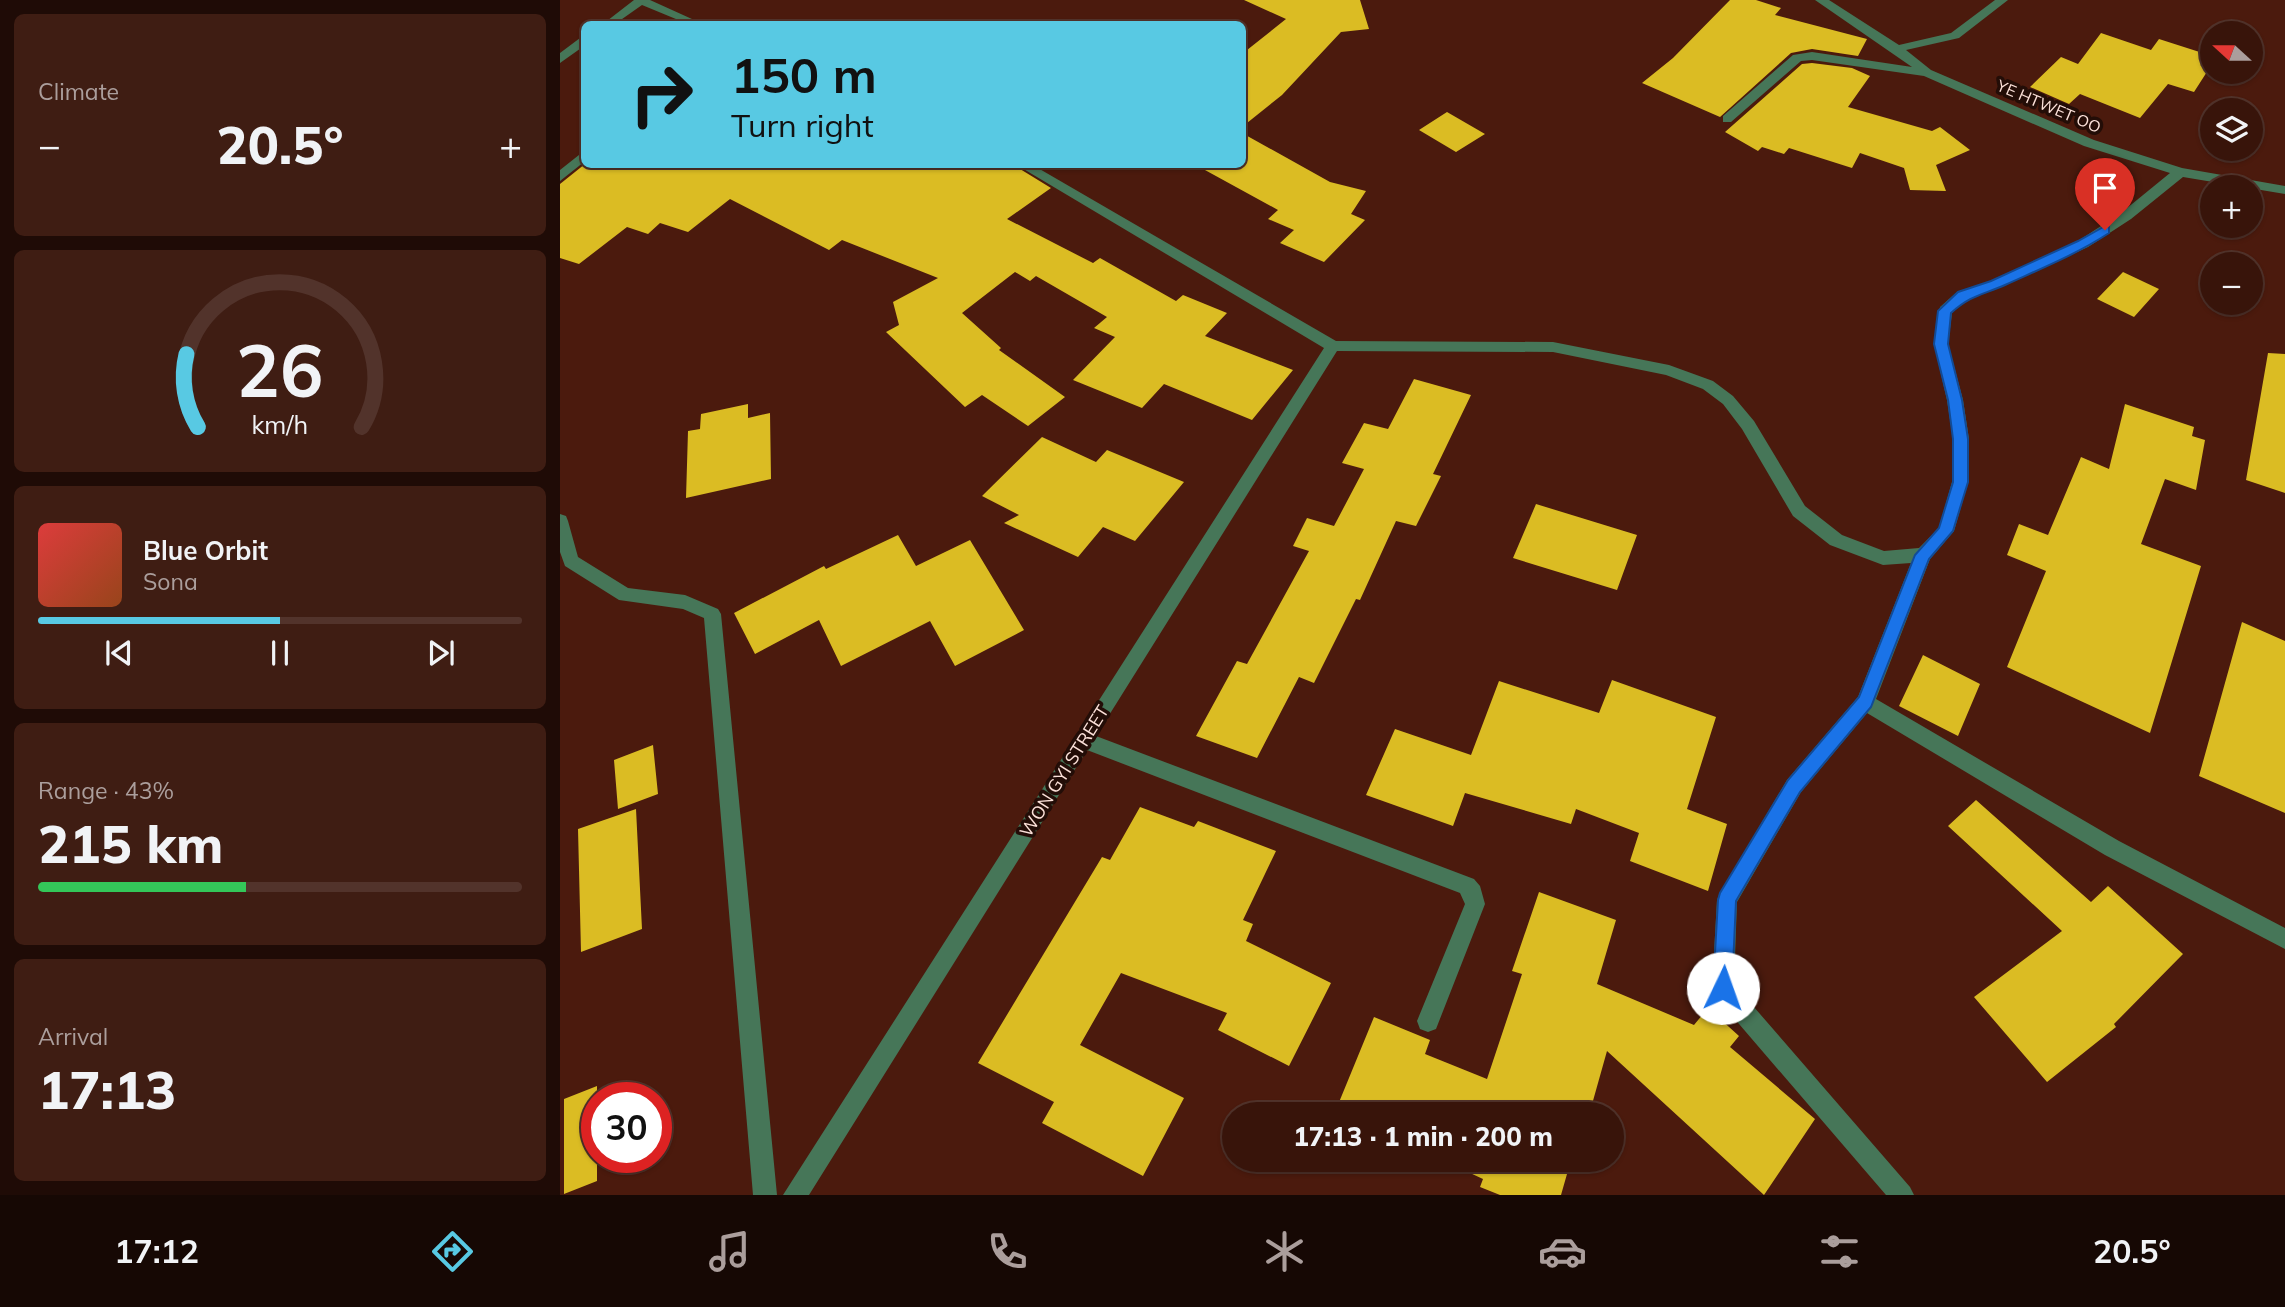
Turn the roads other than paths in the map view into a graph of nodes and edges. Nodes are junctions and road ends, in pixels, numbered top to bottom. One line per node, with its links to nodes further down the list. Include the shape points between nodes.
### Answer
1 (640, 0): 4 (street); 5 (street)
2 (1821, 0): 7 (street, YE HTWET OO)
3 (2002, 0): 7 (street, via 1955,36)
4 (612, 21)
5 (690, 21)
6 (581, 43): 8 (street)
7 (1898, 49): 9 (street, YE HTWET OO)
8 (560, 59)
9 (1927, 73): 10 (street, via 1812,56 1797,58); 13 (street, YE HTWET OO, via 2089,143)
10 (1727, 119)
11 (581, 158): 14 (street)
12 (1028, 168): 16 (street)
13 (2180, 172): 15 (street, YE HTWET OO); 18 (street, via 2083,244 1962,295 1945,311 1941,344 1959,426 1960,482 1946,531)
14 (560, 177)
15 (2285, 190)
16 (1334, 346): 18 (street, via 1553,348 1669,370 1708,385 1728,400 1799,511 1836,540 1882,558); 20 (street, WON GYI STREET)
17 (560, 520): 23 (street, via 571,561 625,595 685,602 712,614)
18 (1923, 555): 19 (street)
19 (1865, 702): 21 (street, via 2112,848); 25 (street, via 1794,786 1727,900 1723,988)
20 (1084, 740): 22 (street, via 1467,886 1475,904); 24 (street, WON GYI STREET)
21 (2285, 939)
22 (1428, 1021)
23 (765, 1195)
24 (794, 1195)
25 (1902, 1195)

